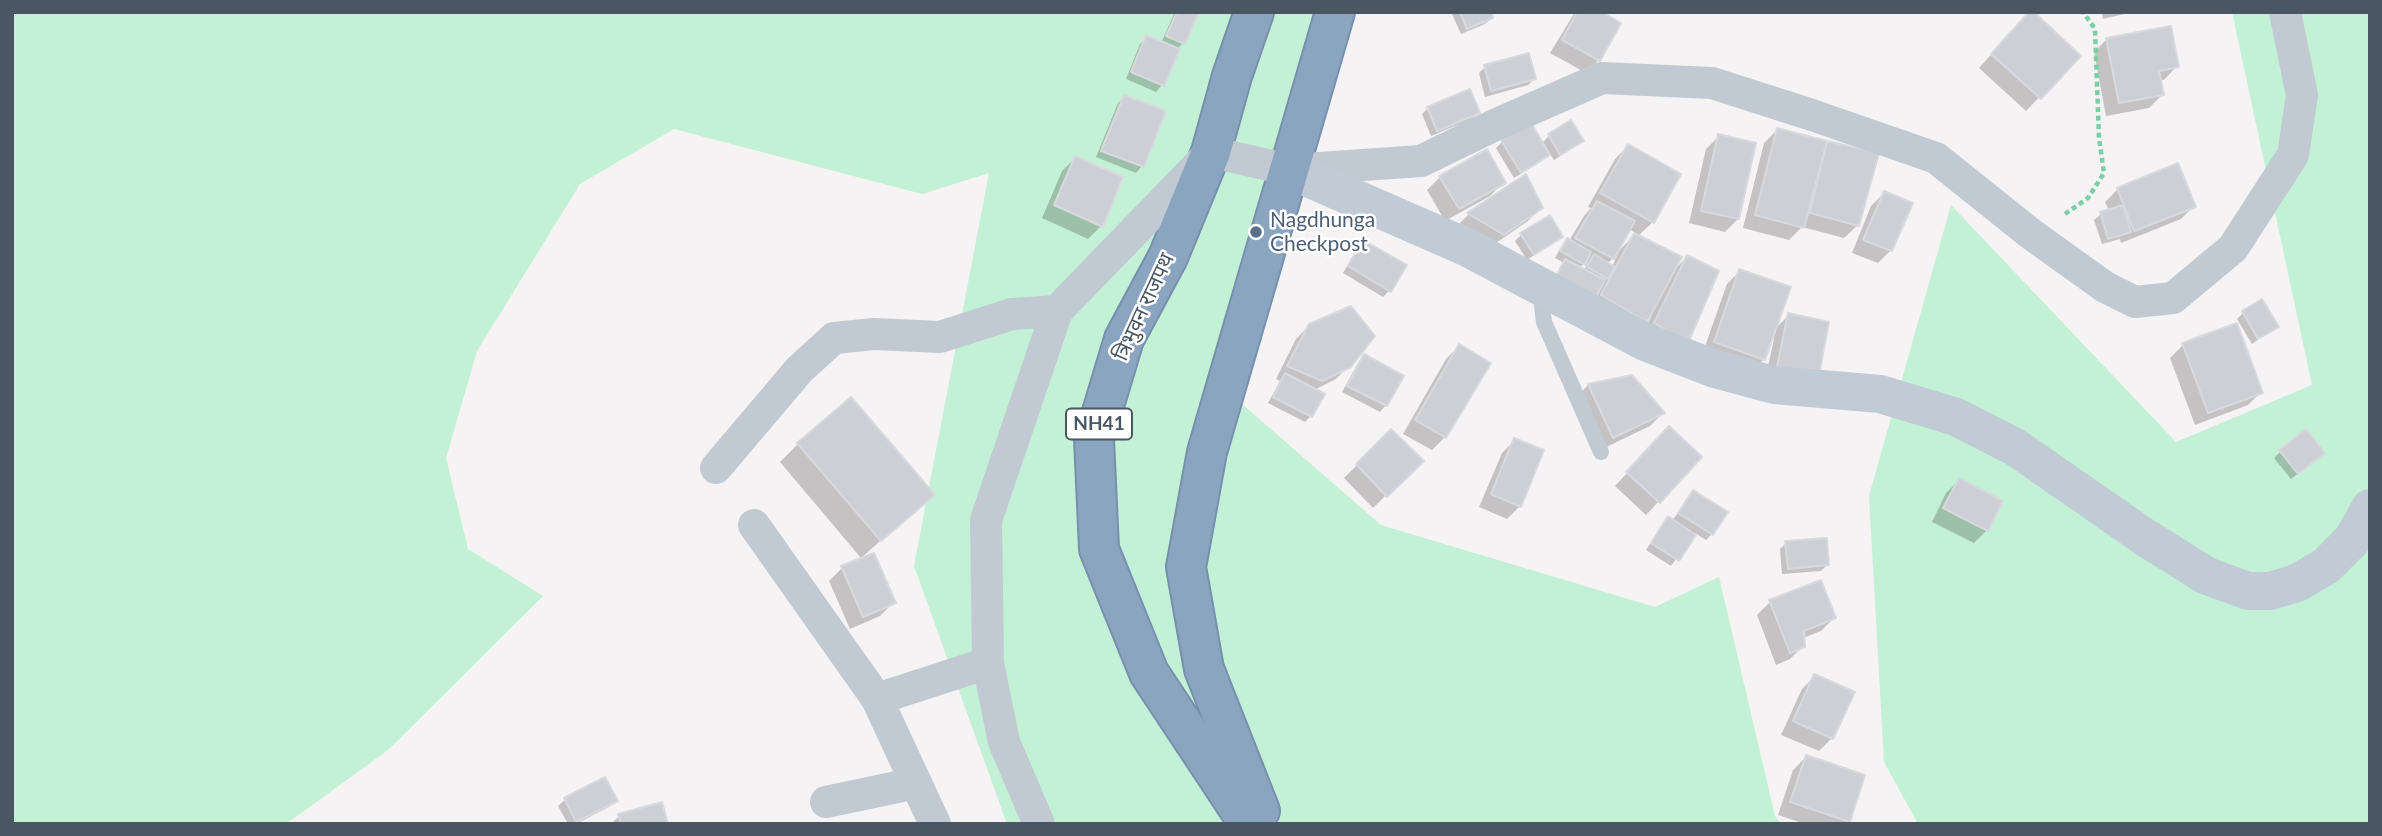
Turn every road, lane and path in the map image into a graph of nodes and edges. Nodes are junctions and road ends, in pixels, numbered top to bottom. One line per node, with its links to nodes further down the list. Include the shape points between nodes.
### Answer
1 (1254, 12): 5 (highway, त्रिभुवन राजपथ / NH41)
2 (1335, 12): 6 (highway)
3 (2083, 12): 7 (path, via 2095,29 2104,173 2088,198)
4 (2284, 12): 7 (street, via 2302,95 2294,155 2234,248 2173,298 2135,302 2105,287)
5 (1210, 152): 6 (street); 9 (street); 20 (highway, त्रिभुवन राजपथ / NH41, via 1168,257 1124,339 1094,439 1099,549 1149,673)
6 (1290, 170): 7 (street, via 1421,161 1602,78 1712,83 1936,159); 8 (street, via 1466,247); 21 (highway, via 1207,452 1186,567 1204,669)
7 (2031, 234)
8 (1540, 286): 10 (lane, via 1544,322); 12 (street, via 1645,342 1715,369 1774,386 1880,394 1956,416 2015,447 2207,576 2248,591 2270,591 2297,583 2326,566 2352,540)
9 (1057, 311): 11 (street, via 1012,314 940,337 874,334 834,338 799,370); 14 (street, via 986,520)
10 (1601, 452)
11 (716, 468)
12 (2370, 508)
13 (754, 524): 15 (street)
14 (988, 663): 15 (street); 19 (street, via 1004,743)
15 (877, 699): 16 (street)
16 (916, 783): 17 (street); 18 (street)
17 (826, 802)
18 (935, 824)
19 (1039, 824)
20 (1250, 824)
21 (1265, 824)

